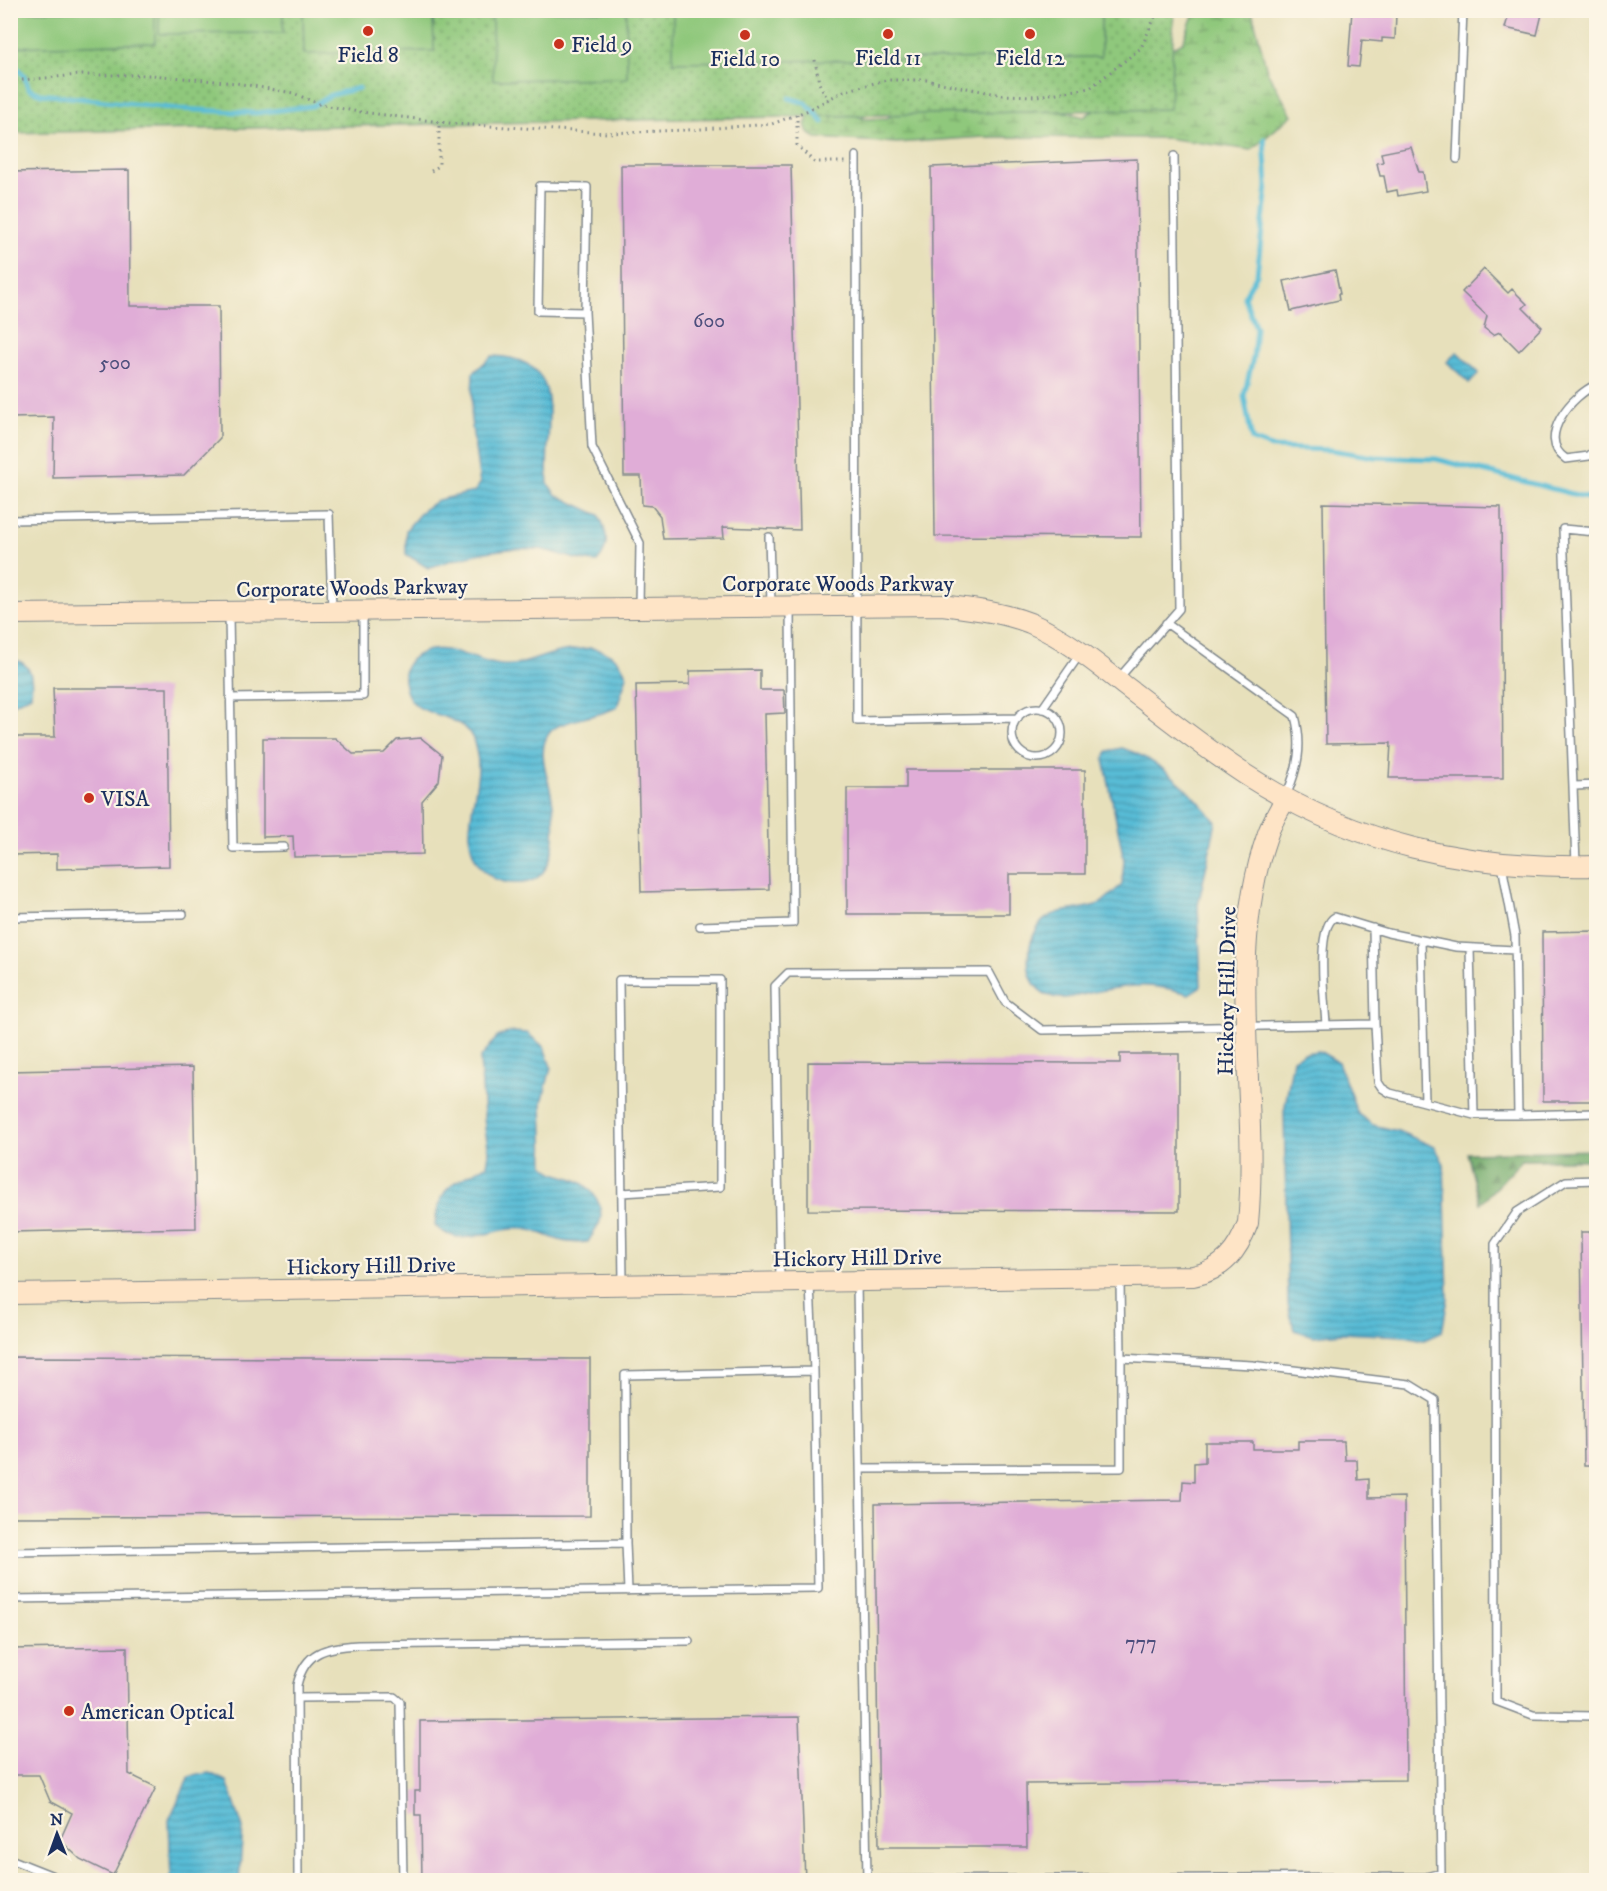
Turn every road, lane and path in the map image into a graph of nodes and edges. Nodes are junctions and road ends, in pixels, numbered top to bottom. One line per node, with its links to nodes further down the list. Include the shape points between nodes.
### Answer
1 (1158, 10): 5 (path, via 1141,48 1090,88 1037,96 1002,95 926,80 886,80)
2 (1463, 10): 10 (lane)
3 (815, 60): 5 (path)
4 (10, 81): 7 (path, via 79,75 152,75 236,83 334,106)
5 (826, 100): 6 (path)
6 (799, 114): 7 (path, via 772,124 607,133); 11 (path, via 797,145 814,162 841,160)
7 (439, 121): 12 (path, via 439,166)
8 (856, 156): 11 (lane)
9 (1174, 156): 26 (lane, via 1179,609)
10 (1456, 159)
11 (856, 165): 20 (lane)
12 (431, 171)
13 (585, 312): 13 (lane, via 587,187 540,186 538,311); 21 (lane, via 592,447 640,543)
14 (1596, 385): 15 (lane, via 1578,396 1560,418 1554,442 1558,454 1566,459 1589,456)
15 (1596, 449)
16 (10, 520): 22 (lane, via 329,514)
17 (1596, 532): 33 (lane, via 1563,529)
18 (769, 537): 19 (lane)
19 (781, 606): 20 (street, Corporate Woods Parkway); 21 (street, Corporate Woods Parkway); 41 (lane, via 793,923)
20 (855, 606): 27 (street, Corporate Woods Parkway, via 942,605 982,610 1032,624); 31 (lane, via 856,721)
21 (639, 608): 23 (street, Corporate Woods Parkway)
22 (332, 611): 23 (street, Corporate Woods Parkway); 24 (street, Corporate Woods Parkway)
23 (363, 611): 29 (lane, via 363,696)
24 (229, 612): 25 (street, Corporate Woods Parkway); 29 (lane)
25 (10, 614)
26 (1166, 623): 28 (lane); 34 (lane, via 1295,716 1300,735 1298,768)
27 (1081, 653): 28 (street, Corporate Woods Parkway); 30 (lane)
28 (1118, 680): 34 (street, Corporate Woods Parkway, via 1244,774)
29 (231, 698): 35 (lane, via 233,848)
30 (1042, 709): 31 (lane, via 1029,710); 31 (lane, via 1050,712 1061,726 1060,742 1049,755 1032,758 1018,749 1012,734)
31 (1018, 718)
32 (1596, 785): 33 (lane)
33 (1575, 786): 37 (lane)
34 (1285, 799): 36 (street, Corporate Woods Parkway, via 1367,836 1421,850); 48 (street, Hickory Hill Drive, via 1268,833 1250,904 1246,934)
35 (284, 847)
36 (1502, 863): 37 (street, Corporate Woods Parkway); 45 (lane)
37 (1576, 866): 38 (street, Corporate Woods Parkway)
38 (1596, 866)
39 (183, 914): 40 (lane)
40 (10, 917)
41 (700, 926)
42 (1373, 928): 43 (lane); 46 (lane); 47 (lane, via 1344,918 1330,920 1323,955)
43 (1421, 941): 44 (lane); 49 (lane)
44 (1470, 948): 45 (lane); 51 (lane)
45 (1515, 950): 52 (lane)
46 (1375, 1023): 47 (lane); 49 (lane, via 1378,1082 1390,1093)
47 (1326, 1025): 48 (lane)
48 (1247, 1027): 55 (street, Hickory Hill Drive, via 1250,1203 1241,1240 1231,1256 1205,1274); 57 (lane, via 1042,1030 1005,1002 989,972 788,973 775,986)
49 (1425, 1102): 51 (lane)
50 (1596, 1113): 52 (lane)
51 (1474, 1114): 52 (lane)
52 (1518, 1115)
53 (1596, 1180): 70 (lane, via 1566,1181 1517,1212 1495,1244 1496,1701 1533,1715)
54 (622, 1193): 54 (lane, via 619,980 720,980 720,1187); 59 (lane)
55 (1120, 1277): 56 (street, Hickory Hill Drive); 61 (lane)
56 (857, 1281): 58 (street, Hickory Hill Drive); 63 (lane)
57 (780, 1282): 58 (street, Hickory Hill Drive); 59 (street, Hickory Hill Drive)
58 (810, 1282): 62 (lane)
59 (623, 1285): 60 (street, Hickory Hill Drive)
60 (10, 1294)
61 (1121, 1358): 63 (lane, via 1121,1468); 63 (lane, via 1252,1365 1409,1384 1435,1400 1441,1873 1426,1877 867,1880)
62 (814, 1371): 64 (lane, via 624,1375); 66 (lane, via 818,1588)
63 (860, 1469)
64 (626, 1543): 65 (lane); 66 (lane)
65 (10, 1552)
66 (628, 1591): 67 (lane)
67 (10, 1599)
68 (689, 1641): 69 (lane, via 335,1647 314,1655 301,1667)
69 (297, 1698): 73 (lane); 74 (lane, via 394,1697 400,1702)
70 (1596, 1716)
71 (10, 1858): 72 (lane)
72 (63, 1881)
73 (298, 1881)
74 (404, 1881)

